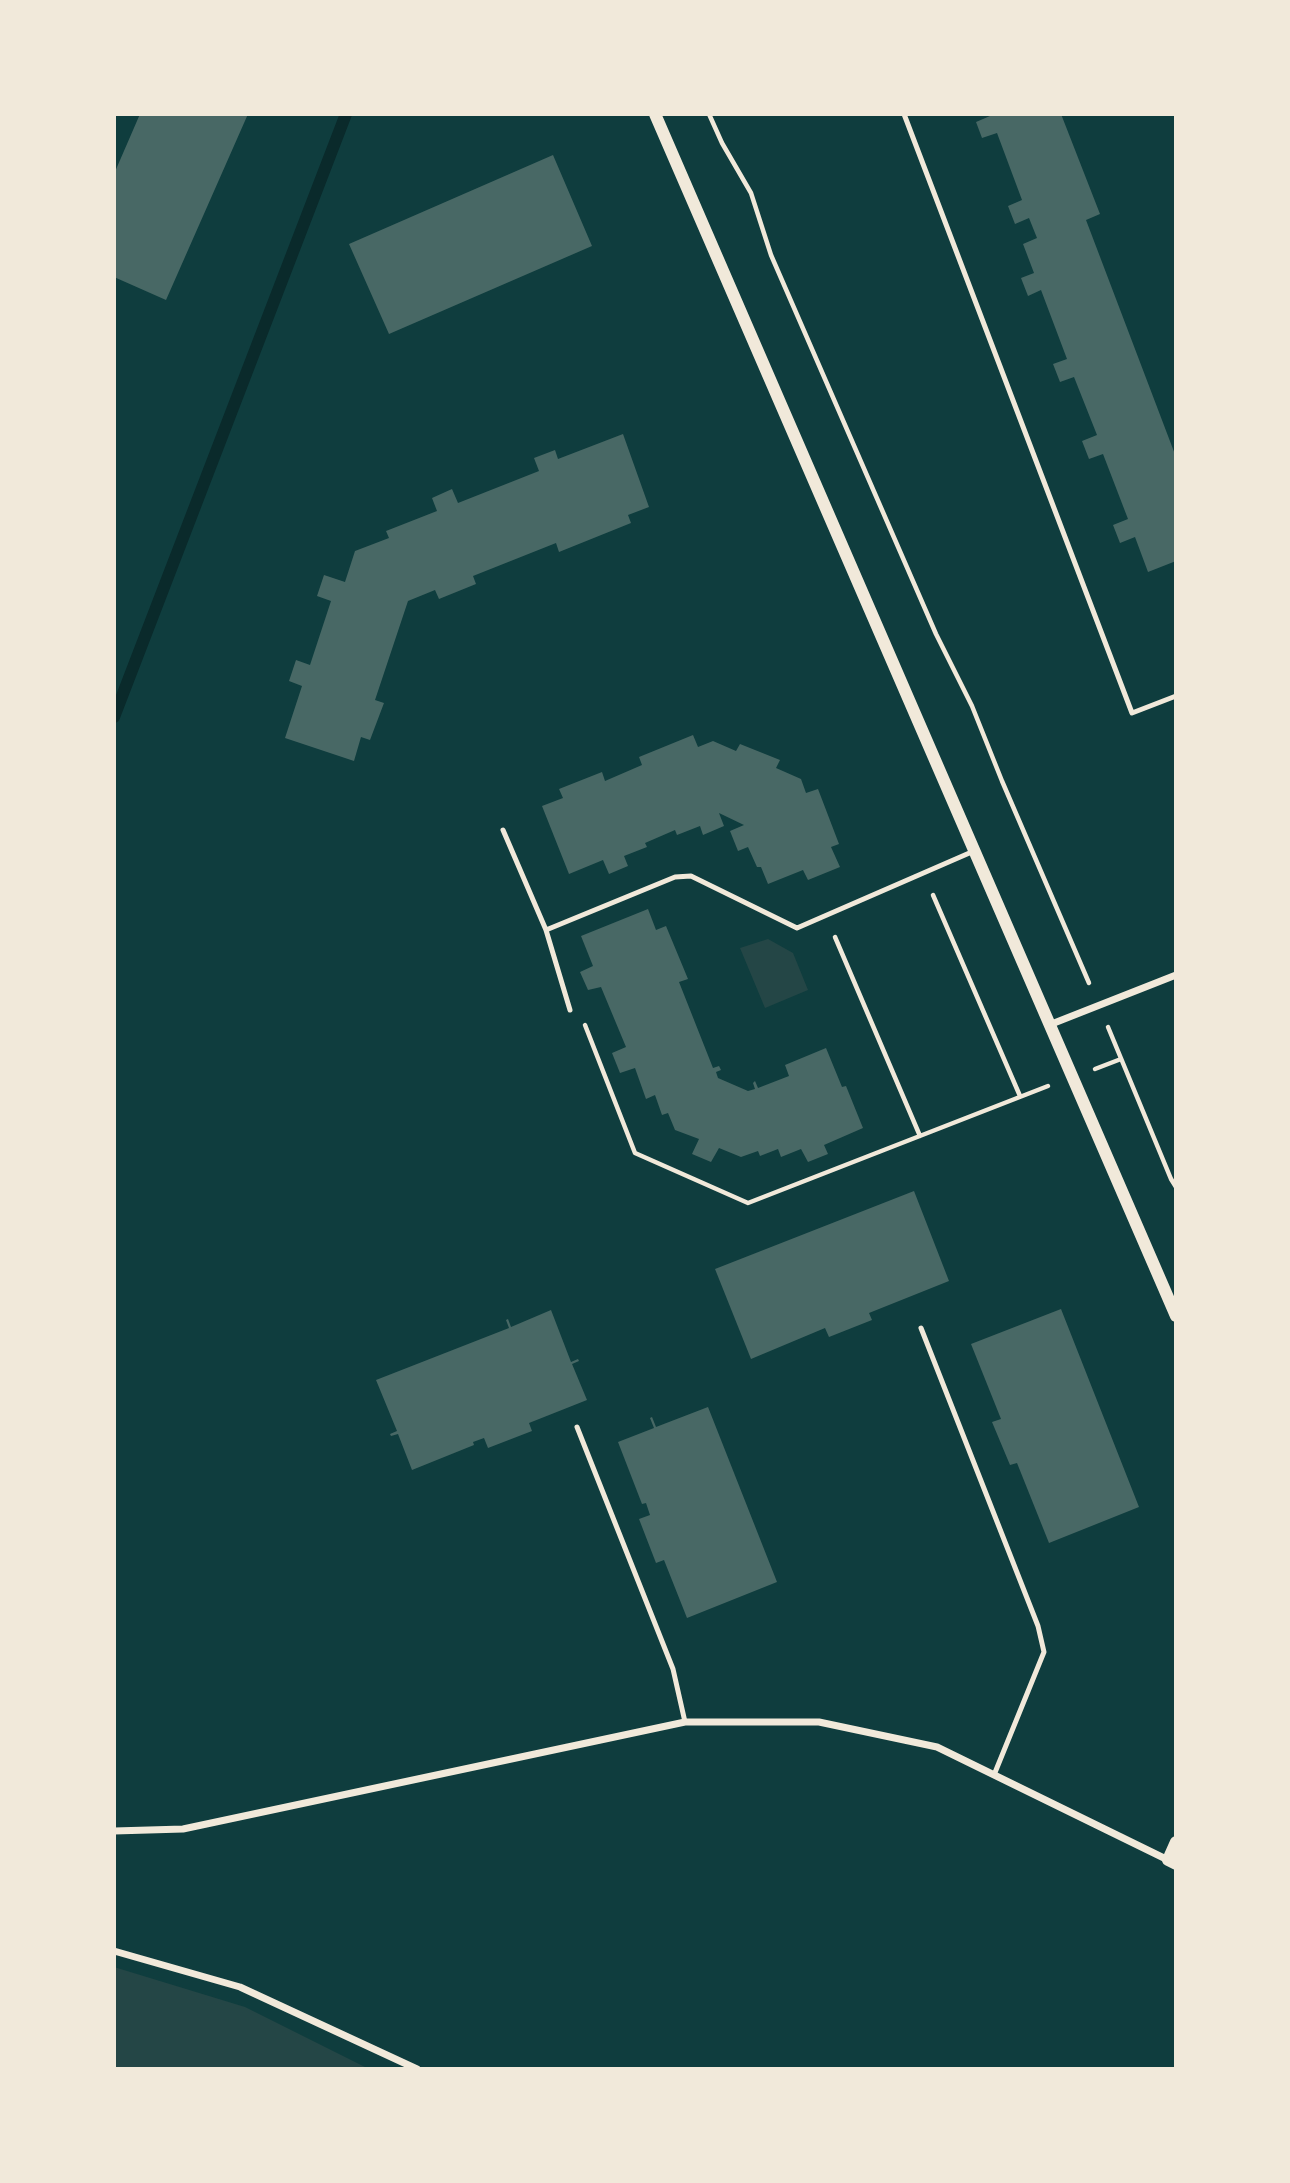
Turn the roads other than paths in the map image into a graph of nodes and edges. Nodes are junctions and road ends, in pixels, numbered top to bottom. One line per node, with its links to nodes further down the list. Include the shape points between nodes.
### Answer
1 (655, 114): 5 (street)
2 (904, 114): 3 (lane, via 1132,713)
3 (1176, 696)
4 (503, 830): 6 (lane)
5 (974, 851): 6 (lane, via 797,928 691,876 675,877); 9 (street)
6 (545, 930): 8 (lane)
7 (1176, 975): 9 (street)
8 (570, 1010)
9 (1049, 1025): 10 (street)
10 (1176, 1316)
11 (921, 1328): 14 (lane, via 1038,1626 1044,1652)
12 (577, 1427): 13 (lane, via 673,1669)
13 (685, 1722): 14 (street, via 819,1722 937,1747); 15 (street, via 183,1829)
14 (994, 1775): 17 (street)
15 (114, 1831)
16 (1176, 1842): 17 (street)
17 (1172, 1862)
18 (114, 1951): 19 (street, via 240,1987)
19 (417, 2069)

